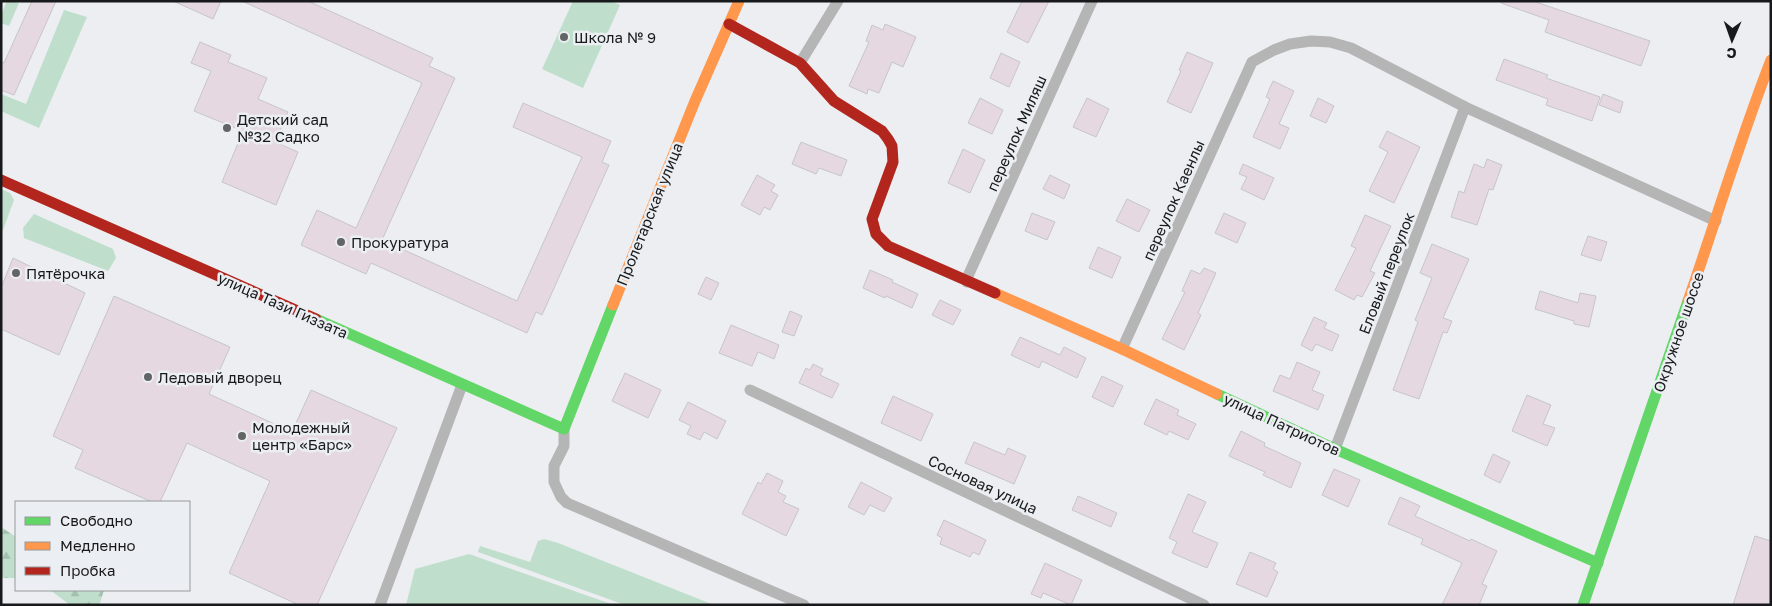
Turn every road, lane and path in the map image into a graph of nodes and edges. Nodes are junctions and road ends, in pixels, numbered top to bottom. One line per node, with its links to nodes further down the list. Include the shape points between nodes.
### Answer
1 (739, 1): 4 (street, Пролетарская улица)
2 (838, 1): 6 (street)
3 (1092, 1): 10 (street, переулок Миляш)
4 (729, 24): 6 (street, улица Патриотов); 14 (street, Пролетарская улица)
5 (1771, 60): 9 (street, Окружное шоссе, via 1746,125)
6 (800, 63): 10 (street, улица Патриотов, via 834,101 882,131 892,146 893,162 872,218 876,234 888,246)
7 (1465, 107): 9 (street); 11 (street, переулок Каенлы, via 1351,48 1330,42 1290,44 1252,62); 15 (street, Еловый переулок)
8 (1, 180): 12 (street, улица Тази Гиззата)
9 (1716, 221): 16 (street, Окружное шоссе)
10 (967, 279): 11 (street, улица Патриотов)
11 (1122, 349): 15 (street, улица Патриотов)
12 (462, 385): 14 (street, улица Тази Гиззата); 17 (street)
13 (750, 390): 19 (street, Сосновая улица)
14 (564, 429): 18 (street, via 564,446 554,466 554,482 566,503)
15 (1335, 450): 16 (street, улица Патриотов)
16 (1598, 563): 20 (street, Окружное шоссе)
17 (380, 605)
18 (804, 605)
19 (1204, 605)
20 (1583, 605)

